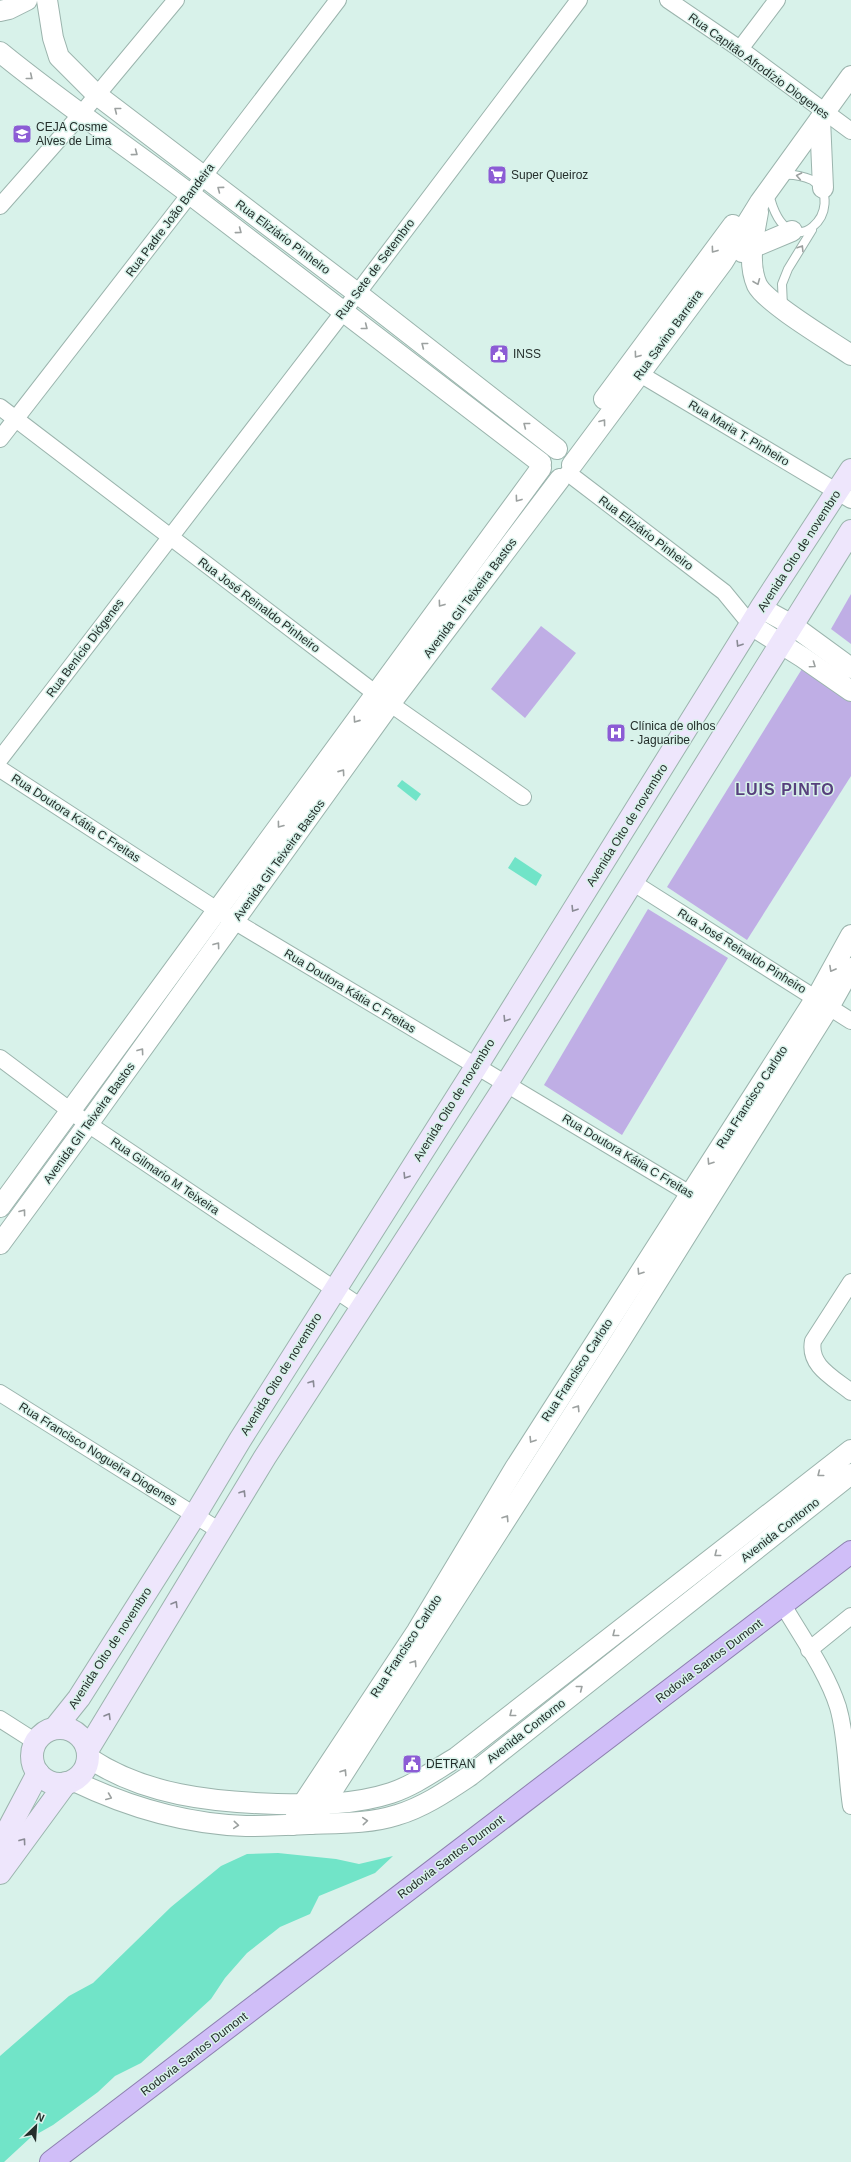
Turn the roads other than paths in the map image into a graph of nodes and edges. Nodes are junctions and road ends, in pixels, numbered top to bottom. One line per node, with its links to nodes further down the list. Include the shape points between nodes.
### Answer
1 (27, 0): 8 (street, via 9,9)
2 (47, 0): 12 (street, Rua Eliziário Pinheiro, via 59,57)
3 (176, 0): 12 (street)
4 (338, 0): 16 (street, Rua Padre João Bandeira)
5 (579, 0): 25 (street, Rua Sete de Setembro)
6 (668, 0): 9 (street, Rua Capitão Afrodízio Diogenes)
7 (777, 0): 9 (street)
8 (0, 10)
9 (740, 49): 14 (street, Rua Capitão Afrodízio Diogenes)
10 (0, 52): 13 (street, Rua Eliziário Pinheiro, one-way to 13, via 35,81)
11 (851, 76): 14 (street, Rua Savino Barreira)
12 (97, 94): 13 (street); 16 (street, Rua Eliziário Pinheiro, one-way to 12)
13 (82, 113): 19 (street, Rua Eliziário Pinheiro, one-way to 19); 20 (street)
14 (822, 116): 15 (street, Rua Capitão Afrodízio Diogenes); 17 (street); 18 (street, Rua Savino Barreira)
15 (851, 132)
16 (203, 176): 19 (street, Rua Padre João Bandeira); 25 (street, Rua Eliziário Pinheiro, one-way to 16)
17 (823, 188): 18 (lane, one-way to 18, via 807,178 796,175); 21 (lane, via 828,207 825,217)
18 (770, 190): 22 (lane, via 776,214); 23 (street, Rua Savino Barreira); 24 (street, Rua Savino Barreira); 33 (street, Rua Savino Barreira, one-way to 33, via 726,233 582,429)
19 (190, 194): 27 (street, Rua Eliziário Pinheiro, one-way to 27); 31 (street, Rua Padre João Bandeira)
20 (0, 206)
21 (812, 230): 22 (lane); 26 (lane, one-way to 21, via 782,284 788,269)
22 (792, 231): 23 (street)
23 (752, 248): 24 (street); 26 (street, Rua Savino Barreira, one-way to 26, via 752,262 758,287)
24 (722, 262): 29 (street, Rua Savino Barreira)
25 (357, 293): 27 (street, Rua Sete de Setembro); 33 (street, Rua Eliziário Pinheiro, one-way to 25)
26 (784, 310): 28 (street, Rua Savino Barreira)
27 (344, 311): 34 (street, Rua Eliziário Pinheiro, one-way to 34); 38 (street, Rua Sete de Setembro)
28 (851, 355)
29 (640, 374): 33 (street, Rua Savino Barreira, one-way to 29); 36 (street, Rua Maria T. Pinheiro)
30 (0, 407): 31 (street, Rua José Reinaldo Pinheiro)
31 (16, 419): 32 (street, Rua Padre João Bandeira); 38 (street, Rua José Reinaldo Pinheiro)
32 (0, 439)
33 (564, 463): 34 (street, Avenida GIl Teixeira Bastos, via 545,454); 39 (street, Rua Eliziário Pinheiro); 43 (street, Avenida GIl Teixeira Bastos)
34 (541, 465): 43 (street, Avenida GIl Teixeira Bastos, one-way to 43)
35 (851, 470): 36 (main road, Avenida Oito de novembro)
36 (844, 496): 39 (main road, Avenida Oito de novembro)
37 (851, 531): 40 (main road)
38 (170, 537): 43 (street, Rua José Reinaldo Pinheiro); 44 (street, Rua Benício Diógenes)
39 (756, 616): 40 (street, Rua Eliziário Pinheiro); 49 (main road, Avenida Oito de novembro, one-way to 49)
40 (786, 634): 41 (street, Rua Eliziário Pinheiro); 42 (street, Rua Eliziário Pinheiro, one-way to 42); 48 (main road)
41 (851, 668)
42 (851, 692)
43 (382, 698): 46 (street, Avenida GIl Teixeira Bastos); 47 (street, Rua José Reinaldo Pinheiro)
44 (0, 759)
45 (0, 769): 51 (street, Rua Doutora Kátia C Freitas)
46 (317, 791): 51 (street, Avenida GIl Teixeira Bastos, one-way to 51); 52 (street, Avenida GIl Teixeira Bastos)
47 (523, 797)
48 (632, 882): 50 (main road); 55 (street, Rua José Reinaldo Pinheiro)
49 (586, 890): 50 (main road); 58 (main road, Avenida Oito de novembro, one-way to 58)
50 (616, 908): 59 (main road)
51 (218, 909): 52 (street, Rua Doutora Kátia C Freitas); 60 (street, Avenida GIl Teixeira Bastos)
52 (234, 921): 58 (street, Rua Doutora Kátia C Freitas); 61 (street, Avenida GIl Teixeira Bastos, one-way to 52)
53 (851, 935): 55 (street, Rua Francisco Carloto, one-way to 55)
54 (851, 968): 55 (street, Rua Francisco Carloto)
55 (822, 1002): 56 (street, Rua José Reinaldo Pinheiro); 62 (street, Rua Francisco Carloto)
56 (851, 1021)
57 (0, 1058): 60 (street, Rua Gilmario M Teixeira)
58 (476, 1067): 59 (street, Rua Doutora Kátia C Freitas); 63 (main road, Avenida Oito de novembro, one-way to 63)
59 (507, 1083): 62 (street, Rua Doutora Kátia C Freitas); 65 (main road)
60 (70, 1112): 61 (street, Rua Gilmario M Teixeira); 64 (street, Avenida GIl Teixeira Bastos)
61 (88, 1124): 66 (street, Avenida GIl Teixeira Bastos, one-way to 61); 68 (street, Rua Gilmario M Teixeira)
62 (698, 1198): 72 (street, Rua Francisco Carloto, one-way to 72); 73 (street, Rua Francisco Carloto, one-way to 62)
63 (388, 1204): 65 (main road); 68 (main road, Avenida Oito de novembro)
64 (0, 1207)
65 (417, 1221): 69 (main road)
66 (0, 1244)
67 (851, 1282): 70 (street, via 813,1341 812,1354 818,1366)
68 (334, 1290): 69 (street, Rua Gilmario M Teixeira); 74 (main road, Avenida Oito de novembro)
69 (361, 1307): 76 (main road, one-way to 69)
70 (851, 1392)
71 (0, 1393): 78 (street, Rua Francisco Nogueira Diogenes)
72 (546, 1419): 73 (street); 80 (street, Rua Francisco Carloto, one-way to 80)
73 (562, 1430): 80 (street, Rua Francisco Carloto, one-way to 73)
74 (240, 1440): 76 (main road); 78 (main road, Avenida Oito de novembro)
75 (851, 1450): 89 (street, Avenida Contorno, one-way to 89)
76 (265, 1457): 79 (main road, one-way to 76)
77 (851, 1474): 91 (street, Avenida Contorno, one-way to 77)
78 (195, 1515): 79 (street, Rua Francisco Nogueira Diogenes); 86 (main road, Avenida Oito de novembro, via 79,1698)
79 (220, 1531): 88 (main road, one-way to 79)
80 (482, 1540): 93 (street, Rua Francisco Carloto, via 417,1631); 94 (street, Rua Francisco Carloto, one-way to 80)
81 (851, 1552): 82 (highway, Rodovia Santos Dumont)
82 (783, 1605): 84 (street); 100 (highway, Rodovia Santos Dumont)
83 (851, 1616): 84 (street)
84 (809, 1650): 95 (street, via 838,1706)
85 (0, 1719): 87 (street)
86 (55, 1728): 87 (main road, via 41,1735); 88 (main road, via 64,1727 80,1734)
87 (36, 1742): 90 (main road, via 32,1757)
88 (88, 1753): 92 (main road, via 86,1767 81,1775); 93 (street, Avenida Contorno, via 104,1768 136,1782 180,1795 238,1803)
89 (457, 1757): 91 (street); 94 (street, Avenida Contorno, via 412,1785 389,1794)
90 (38, 1773): 92 (main road, via 50,1782); 98 (main road)
91 (471, 1775): 96 (street, Avenida Contorno, one-way to 91, via 367,1821 395,1816 423,1806)
92 (70, 1782): 97 (street, Avenida Contorno, one-way to 97, via 167,1816 245,1826); 99 (main road, one-way to 92)
93 (302, 1805): 94 (street, Avenida Contorno); 97 (street, Rua Francisco Carloto)
94 (323, 1805): 96 (street, Rua Francisco Carloto)
95 (851, 1806)
96 (311, 1824): 97 (street, Avenida Contorno)
97 (292, 1825)
98 (0, 1845)
99 (0, 1873)
100 (51, 2162)

